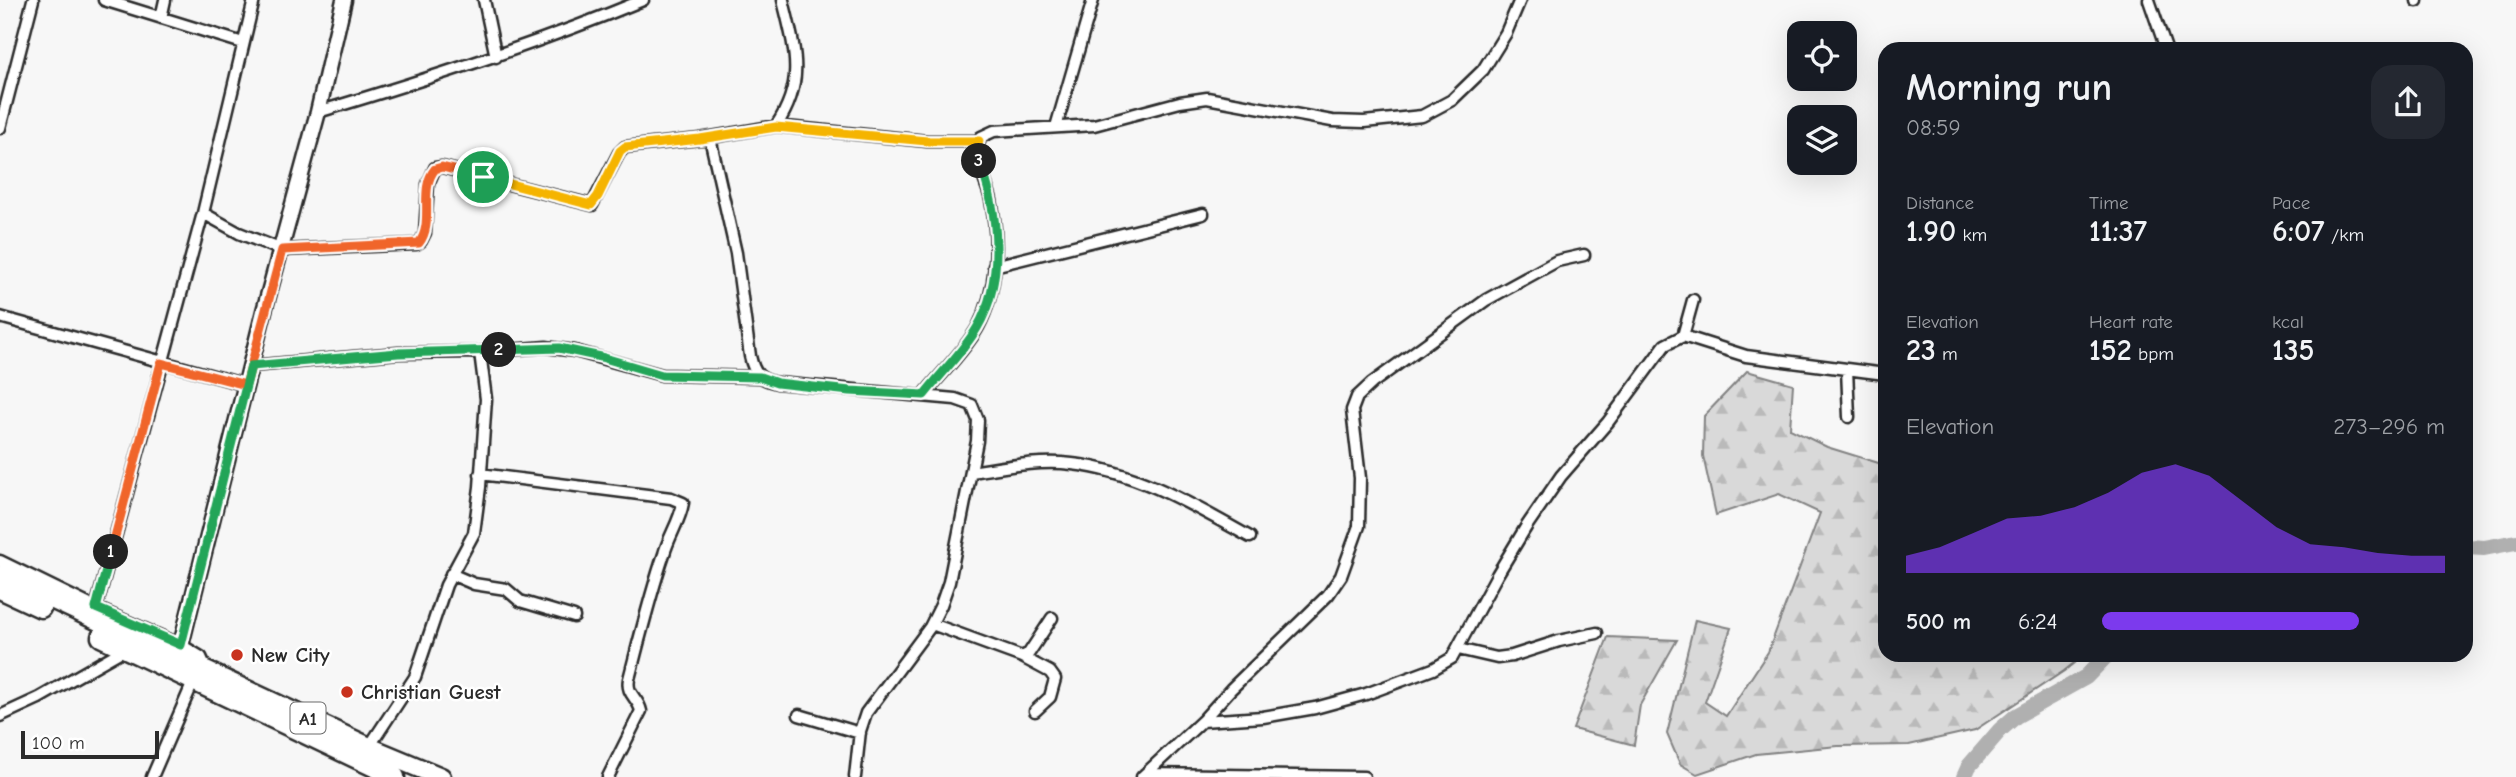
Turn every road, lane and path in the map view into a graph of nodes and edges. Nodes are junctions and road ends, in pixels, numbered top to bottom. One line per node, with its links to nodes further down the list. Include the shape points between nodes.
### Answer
1 (33, 0): 19 (street)
2 (104, 0): 12 (street)
3 (165, 0): 12 (street)
4 (254, 0): 14 (street)
5 (344, 0): 16 (main road)
6 (484, 0): 15 (street)
7 (643, 0): 15 (street)
8 (783, 0): 17 (street, via 797,75 788,108)
9 (1093, 0): 18 (street)
10 (1520, 0): 18 (street, via 1483,70 1452,100 1422,116 1332,121 1207,98 1094,125)
11 (2149, 0): 13 (street)
12 (161, 18): 14 (street)
13 (2164, 42)
14 (243, 43): 22 (street)
15 (496, 57): 16 (street)
16 (318, 112): 24 (main road)
17 (776, 127): 20 (street); 21 (street, via 927,141)
18 (1056, 127): 21 (street, via 994,131)
19 (0, 128)
20 (710, 138): 24 (street, via 625,147 590,205 438,167 430,177 425,233 419,243); 35 (street, via 736,253 753,370)
21 (979, 141): 26 (street, via 977,155 993,209)
22 (203, 213): 24 (street); 31 (street)
23 (1203, 214): 26 (street)
24 (282, 250): 32 (main road)
25 (1584, 255): 59 (street, via 1557,261 1486,300 1357,397 1351,418 1360,510 1341,576)
26 (994, 266): 37 (street, via 988,301 976,330)
27 (1693, 300): 29 (street)
28 (0, 317): 31 (street)
29 (1683, 336): 33 (street, via 1745,356); 53 (street, via 1665,345 1561,476 1497,575)
30 (480, 352): 32 (street, via 398,353); 35 (street, via 546,347 662,375); 40 (street, via 486,399)
31 (161, 363): 36 (street); 46 (street)
32 (251, 366): 36 (main road)
33 (1847, 369): 34 (street); 38 (street)
34 (1878, 373)
35 (760, 377): 37 (street, via 777,383)
36 (246, 385): 51 (main road)
37 (924, 395): 39 (street, via 963,401 977,413)
38 (1849, 417)
39 (971, 472): 41 (street, via 1033,463 1073,464 1118,474); 49 (street, via 957,554)
40 (480, 474): 43 (street, via 474,533); 66 (street, via 683,503 648,604 627,688 641,711)
41 (1250, 537)
42 (0, 561): 46 (street)
43 (451, 574): 47 (street, via 474,584 506,589 520,601); 61 (street, via 415,677)
44 (0, 575): 55 (highway, A1)
45 (0, 589): 52 (highway, A1)
46 (96, 608): 51 (street)
47 (574, 617)
48 (1052, 618): 54 (street)
49 (932, 624): 54 (street); 60 (street, via 870,705)
50 (1597, 633): 53 (street, via 1497,658)
51 (181, 645): 55 (street, via 201,657)
52 (126, 649): 55 (highway, A1); 58 (street)
53 (1458, 649): 59 (street, via 1452,658 1433,668 1366,694 1264,717)
54 (1022, 657): 56 (street, via 1055,679 1050,697)
55 (201, 676): 61 (highway, A1); 63 (street); 64 (highway, A1)
56 (1035, 712)
57 (799, 715): 60 (street)
58 (0, 716)
59 (1202, 721): 62 (street)
60 (860, 733): 67 (street)
61 (369, 747): 65 (highway, A1)
62 (1143, 776): 68 (street)
63 (152, 777)
64 (395, 777)
65 (441, 777)
66 (608, 777)
67 (855, 777)
68 (1364, 777)

